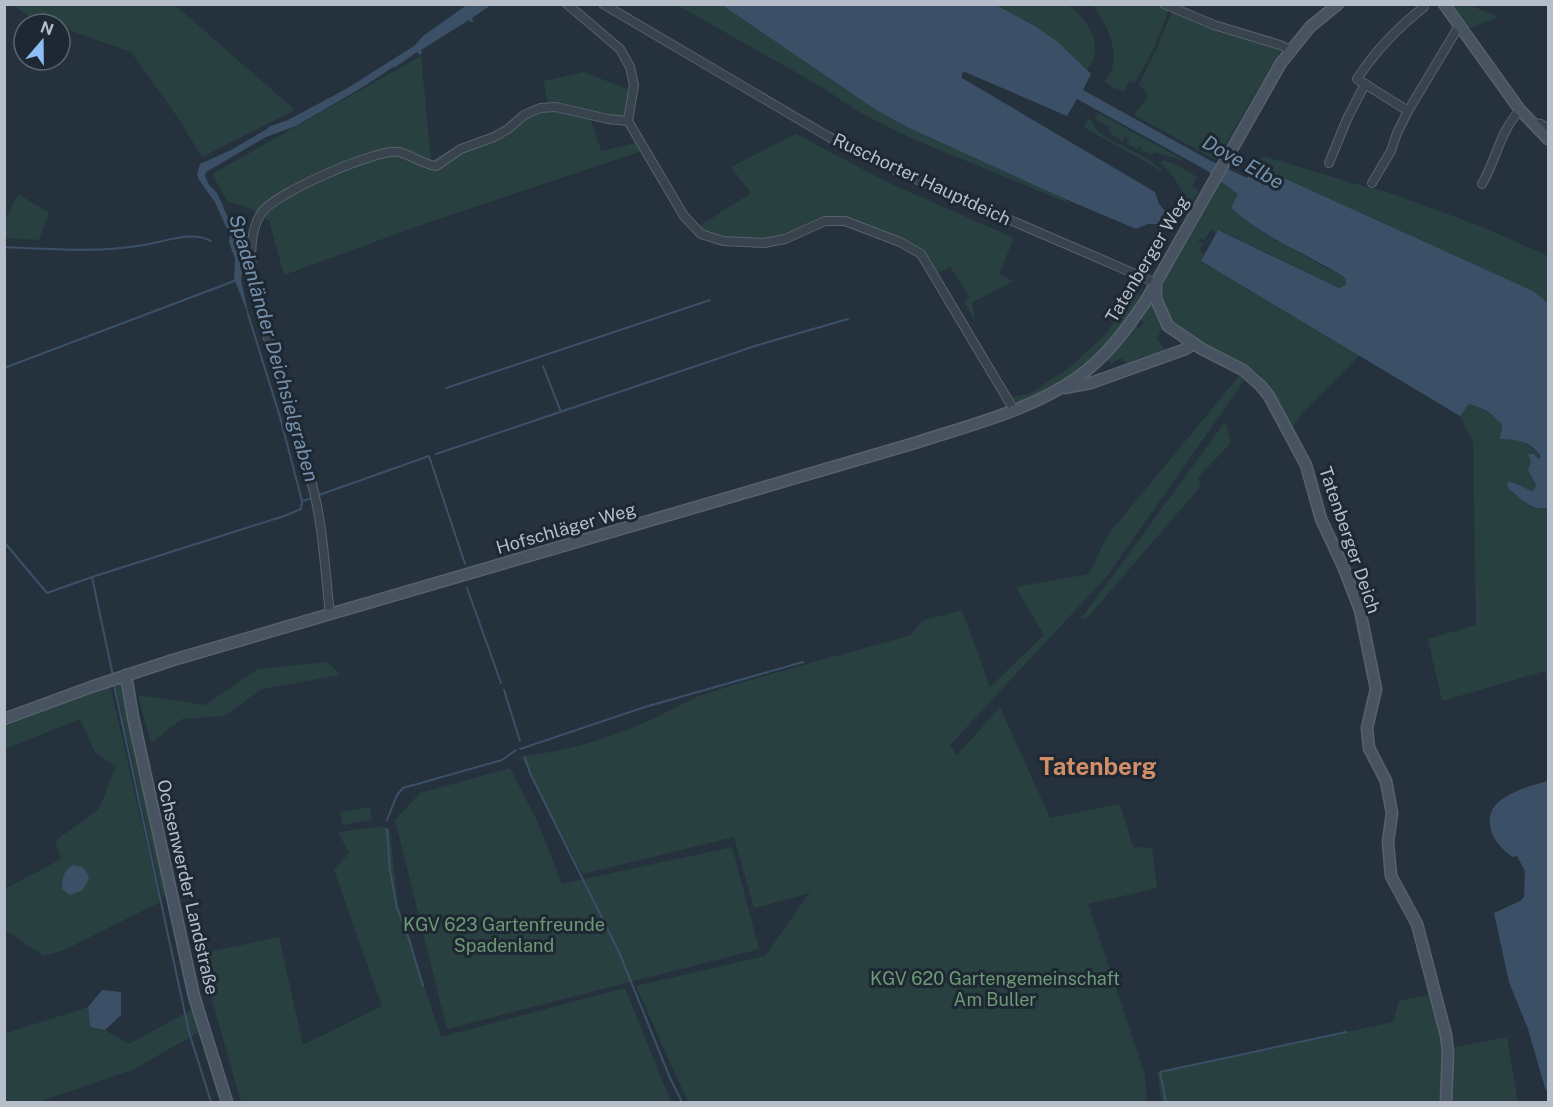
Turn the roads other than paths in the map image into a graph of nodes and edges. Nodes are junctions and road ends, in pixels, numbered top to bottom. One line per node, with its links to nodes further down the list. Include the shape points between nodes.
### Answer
1 (567, 4): 12 (street, via 620,50 630,67 634,85)
2 (603, 4): 19 (street, Ruschorter Hauptdeich, via 876,162)
3 (1164, 4): 8 (street)
4 (1444, 4): 7 (street)
5 (1336, 5): 8 (street)
6 (1424, 7): 9 (street, via 1389,36 1371,58 1356,79)
7 (1459, 26): 10 (street); 11 (street)
8 (1290, 50): 19 (street, Tatenberger Weg)
9 (1365, 84): 11 (street); 16 (street)
10 (1520, 110): 13 (street); 18 (street, via 1505,130)
11 (1408, 111): 17 (street)
12 (628, 121): 22 (street, via 684,216 701,234 723,241 764,243 785,239 825,221 845,221 921,254); 23 (street, via 556,107 540,108 494,137 461,148 436,166 397,152 370,157 328,172 262,211 255,226 251,257 256,296 311,480)
13 (1533, 123): 14 (street); 15 (street)
14 (1548, 129)
15 (1548, 140)
16 (1329, 163)
17 (1372, 183)
18 (1482, 184)
19 (1156, 282): 20 (street, Tatenberger Deich, via 1156,299 1163,319); 21 (street, Tatenberger Weg, via 1115,344)
20 (1194, 344): 21 (street, via 1091,383); 27 (street, Tatenberger Deich, via 1243,370 1269,396 1306,465 1321,519 1360,610 1376,688 1367,728 1369,748 1383,774 1392,813 1388,854 1391,876 1417,924 1446,1035)
21 (1059, 388): 22 (street, Tatenberger Weg)
22 (1014, 410): 23 (street, Hofschläger Weg, via 915,443)
23 (330, 615): 24 (street, Hofschläger Weg)
24 (118, 678): 25 (street, Hofschläger Weg); 26 (street, Ochsenwerder Landstraße, via 127,687 194,996)
25 (4, 719)
26 (227, 1102)
27 (1446, 1102)

